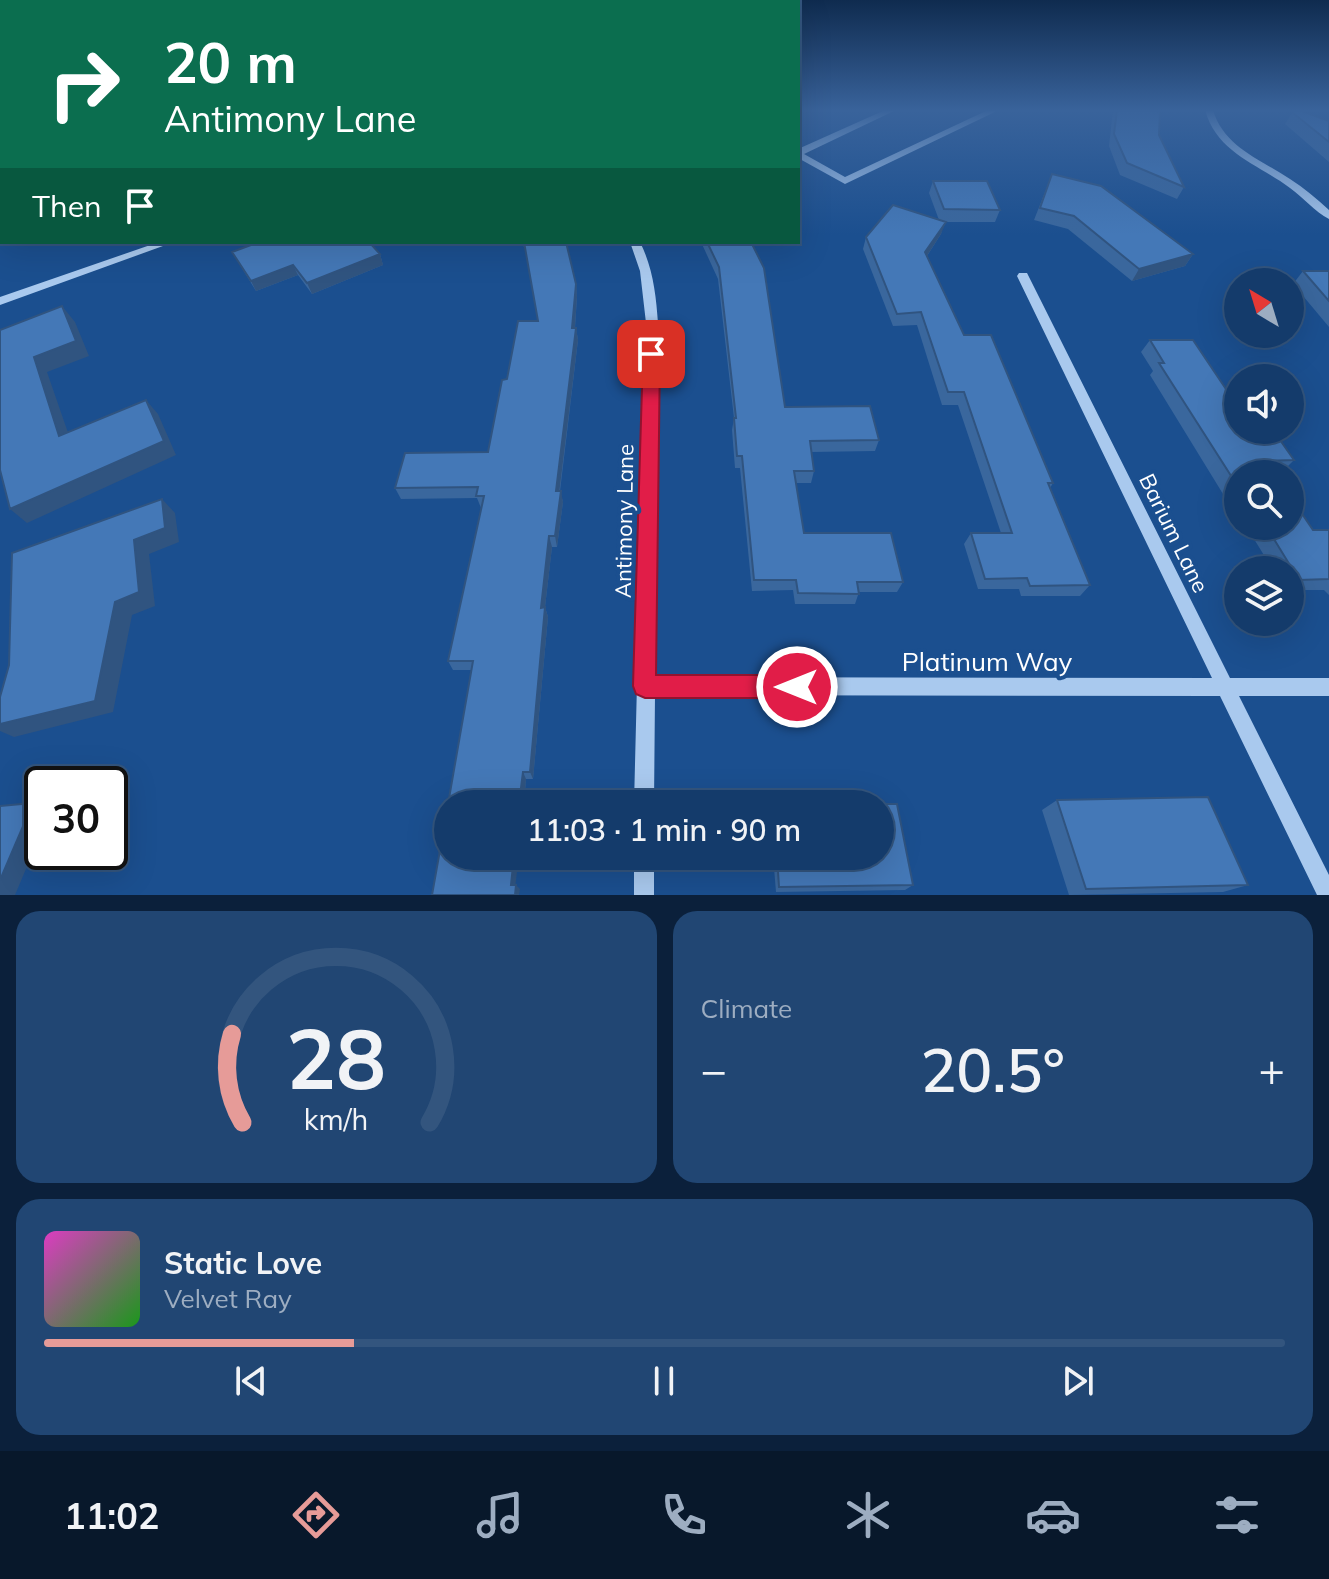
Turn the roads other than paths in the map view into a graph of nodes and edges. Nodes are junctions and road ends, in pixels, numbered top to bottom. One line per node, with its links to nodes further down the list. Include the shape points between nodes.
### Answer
1 (907, 152): 3 (street, via 845,181)
2 (1242, 152): 4 (street)
3 (800, 154)
4 (1329, 216)
5 (163, 244): 8 (street)
6 (636, 244): 9 (street, Antimony Lane, via 650,286 652,323)
7 (1023, 276): 10 (street, Barium Lane)
8 (0, 301)
9 (645, 686): 10 (street, Platinum Way); 12 (street, Antimony Lane)
10 (1225, 687): 11 (street, Platinum Way); 15 (street, Barium Lane)
11 (1329, 687)
12 (644, 790)
13 (644, 870): 14 (street)
14 (644, 895)
15 (1328, 895)

